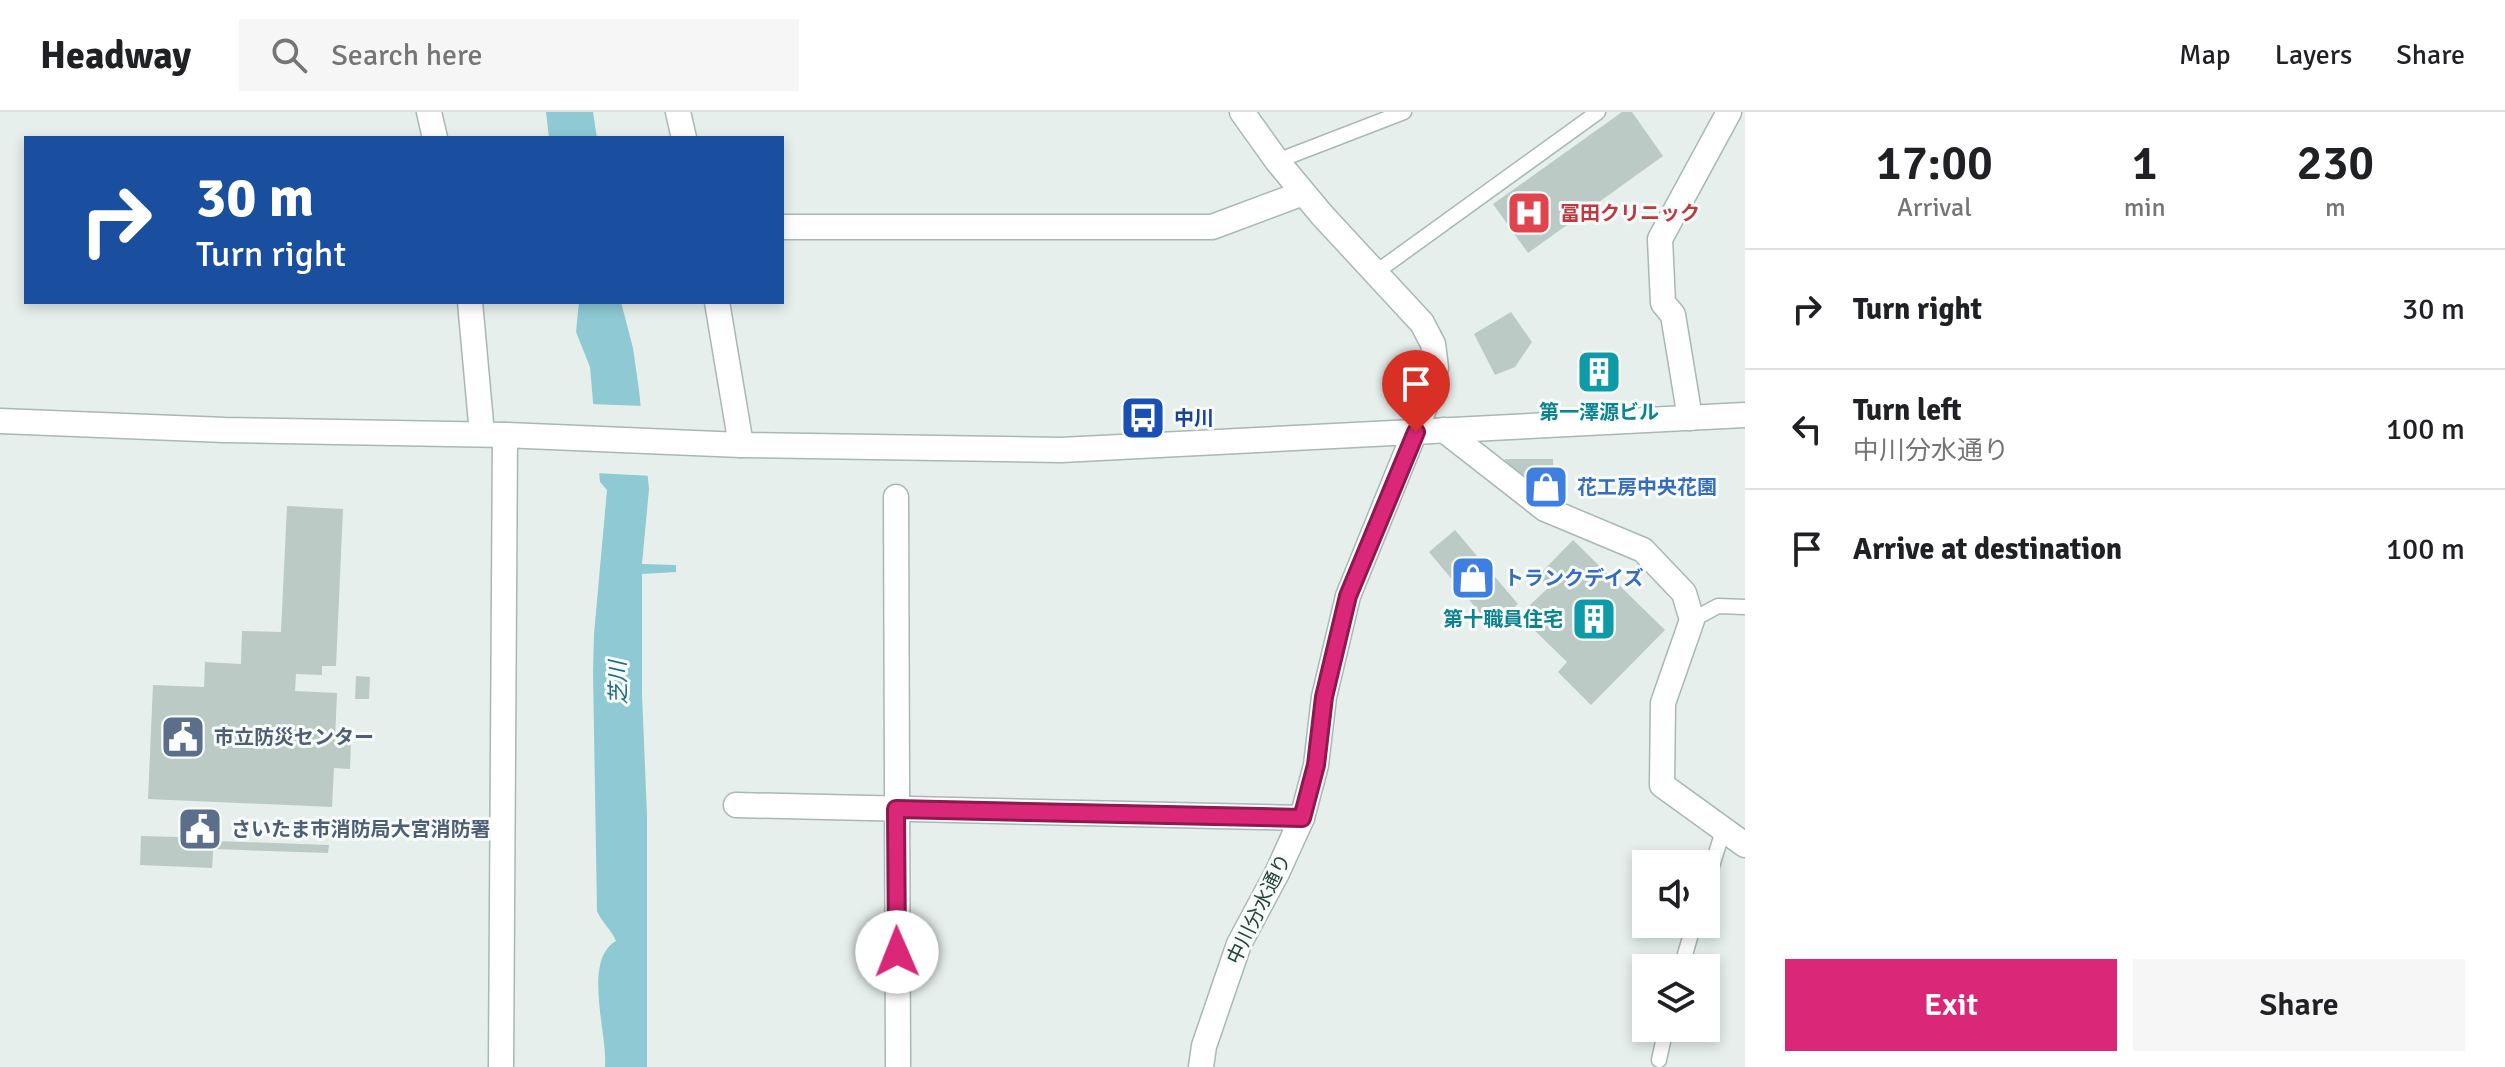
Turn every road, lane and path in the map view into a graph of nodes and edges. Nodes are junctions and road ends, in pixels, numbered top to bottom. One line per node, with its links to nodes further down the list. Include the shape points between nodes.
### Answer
1 (429, 112): 7 (street)
2 (678, 112): 8 (street)
3 (1242, 112): 9 (street, 中川分水通り)
4 (1404, 112): 9 (lane)
5 (1598, 112): 12 (lane)
6 (1729, 112): 16 (street, via 1660,239 1663,303 1673,315)
7 (435, 136)
8 (684, 136)
9 (1277, 161): 10 (street, 中川分水通り)
10 (1303, 193): 11 (street, via 1212,227); 12 (street, 中川分水通り)
11 (784, 227)
12 (1375, 273): 19 (street, 中川分水通り, via 1422,323 1433,344 1436,368)
13 (471, 304): 20 (street)
14 (717, 304): 21 (street)
15 (1745, 415): 16 (street)
16 (1690, 418): 18 (street)
17 (0, 421): 20 (street)
18 (1444, 430): 19 (street); 24 (street, via 1545,509 1643,550 1684,593)
19 (1416, 432): 21 (street, via 1061,450); 27 (street, 中川分水通り, via 1348,596)
20 (504, 435): 21 (street); 33 (street)
21 (741, 445)
22 (896, 497): 26 (street)
23 (1745, 607): 24 (lane, via 1718,606)
24 (1692, 620): 28 (street, via 1663,703 1662,785)
25 (736, 805): 26 (street)
26 (896, 809): 27 (street); 34 (street)
27 (1302, 818): 35 (street, 中川分水通り, via 1239,944)
28 (1723, 831): 29 (street); 30 (lane)
29 (1745, 845)
30 (1717, 850)
31 (1663, 1042): 32 (lane)
32 (1659, 1060)
33 (501, 1067)
34 (898, 1067)
35 (1201, 1067)

